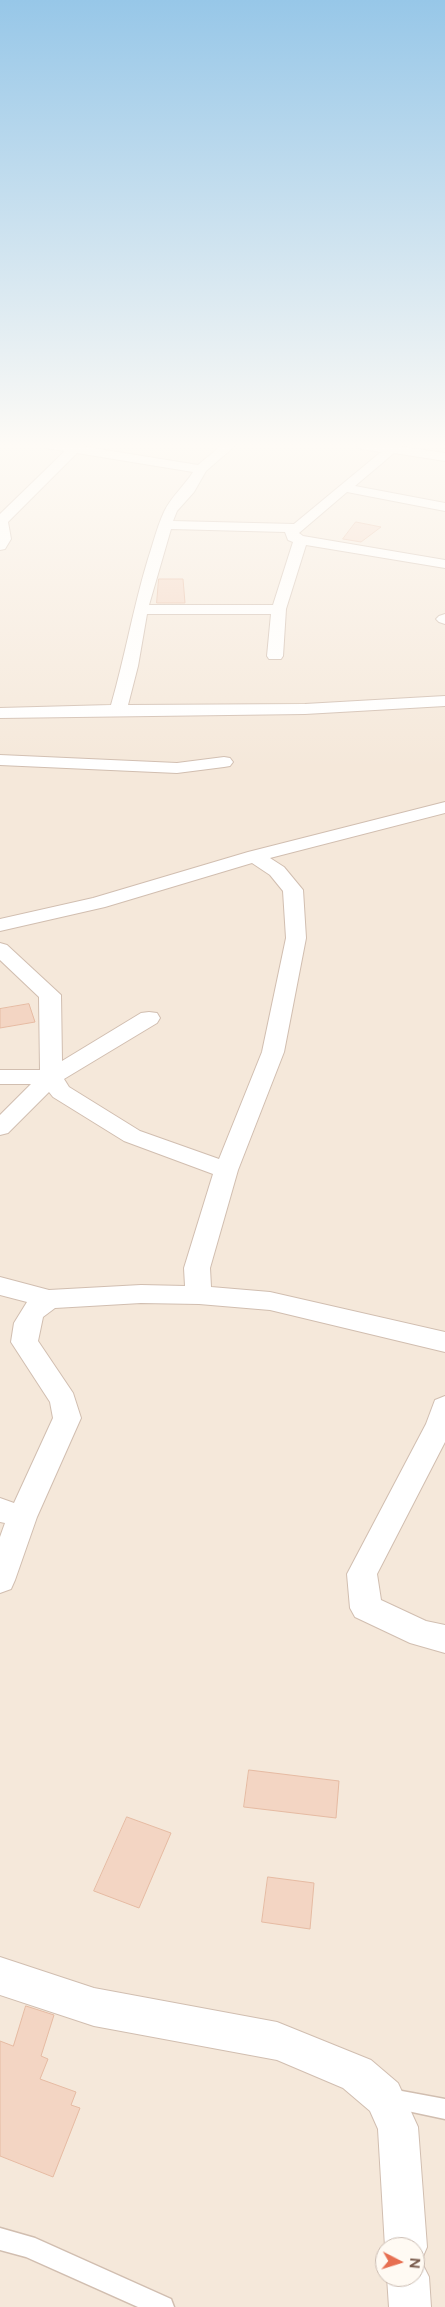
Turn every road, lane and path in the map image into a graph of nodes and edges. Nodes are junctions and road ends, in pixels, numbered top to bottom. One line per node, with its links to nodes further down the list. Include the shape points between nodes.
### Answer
1 (157, 553): 6 (street)
2 (294, 553): 5 (street)
3 (384, 553): 4 (street)
4 (445, 564)
5 (279, 608): 6 (street); 7 (street)
6 (140, 610): 9 (street)
7 (275, 656)
8 (445, 701): 9 (street, via 304,709)
9 (118, 710): 10 (street)
10 (0, 713)
11 (0, 760): 12 (street, via 178,768)
12 (224, 762)
13 (445, 807): 14 (street)
14 (255, 856): 15 (street, via 98,902); 21 (street, via 277,871 293,890 296,938 273,1052)
15 (0, 925)
16 (0, 950): 19 (street, via 50,995)
17 (149, 1018): 19 (street)
18 (0, 1077): 19 (street)
19 (51, 1077): 20 (street); 21 (street, via 61,1092 132,1136)
20 (0, 1128)
21 (226, 1170): 23 (street, via 197,1268)
22 (0, 1286): 24 (street)
23 (199, 1294): 24 (street); 25 (street, via 270,1301)
24 (49, 1298): 27 (street, via 33,1311 24,1342 63,1400 67,1418)
25 (445, 1342)
26 (443, 1418): 29 (street, via 362,1574 366,1608 421,1633)
27 (11, 1514): 28 (street)
28 (0, 1580)
29 (445, 1638)
30 (0, 1976): 31 (street, via 94,2007 277,2041 358,2074)
31 (384, 2097): 32 (lane); 33 (street, via 398,2127)
32 (445, 2109)
33 (405, 2237)
34 (0, 2239): 36 (lane, via 27,2246)
35 (409, 2287): 37 (street)
36 (163, 2307)
37 (410, 2307)

